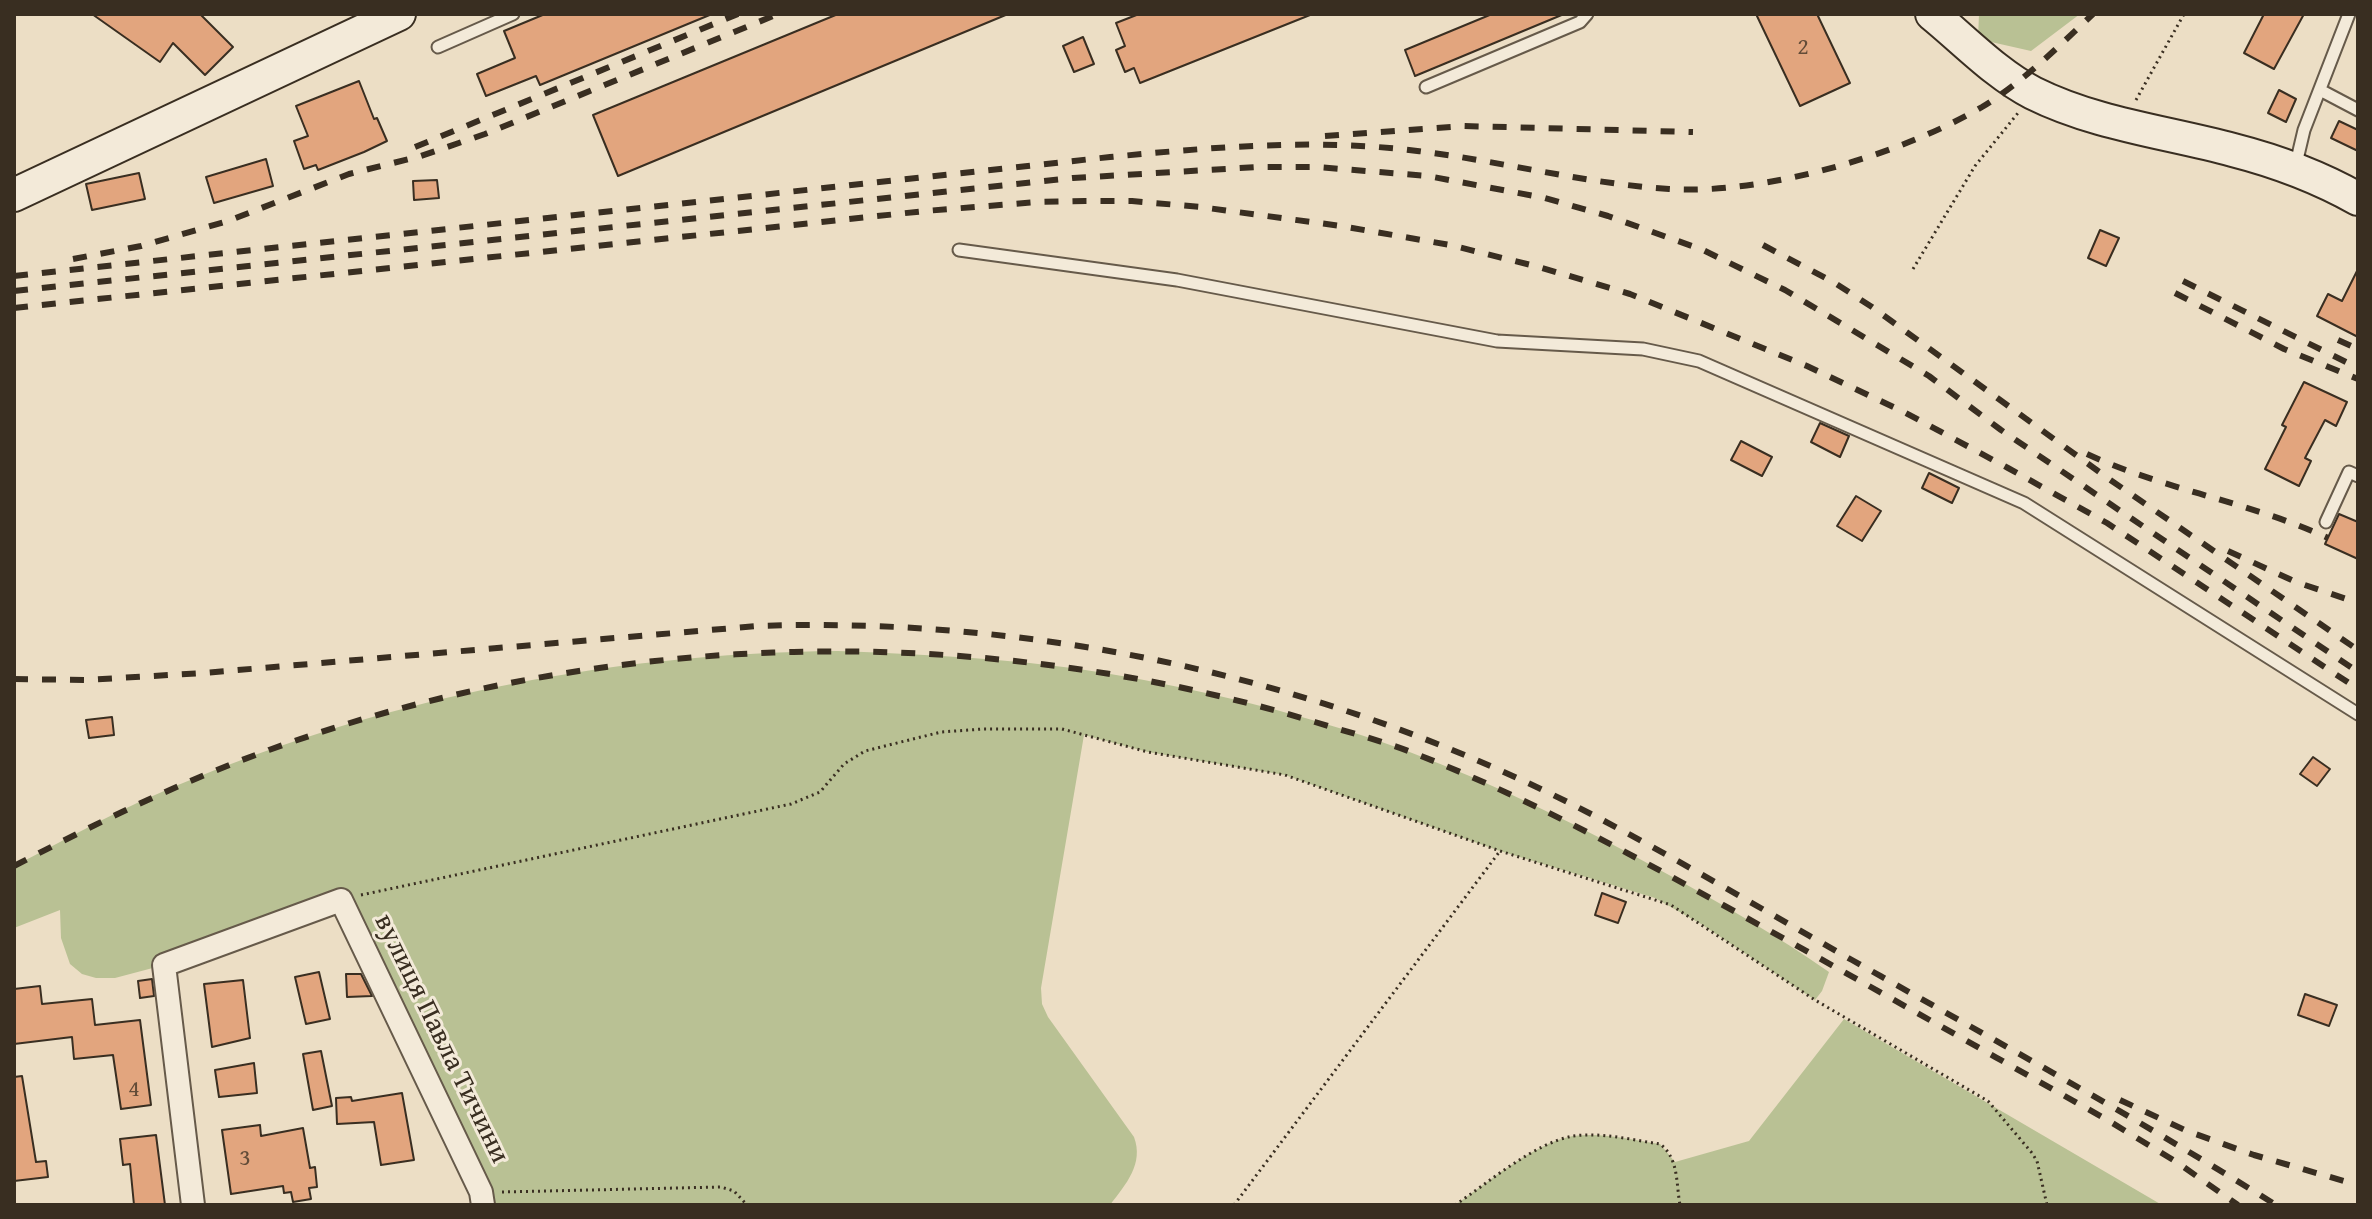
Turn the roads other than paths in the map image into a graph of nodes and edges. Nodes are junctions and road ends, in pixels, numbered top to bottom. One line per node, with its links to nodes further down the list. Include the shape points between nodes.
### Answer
1 (399, 14): 11 (street)
2 (513, 14): 6 (lane)
3 (1587, 14): 7 (lane, via 1580,22)
4 (1932, 14): 10 (street, via 2034,93 2122,124)
5 (2349, 14): 8 (lane)
6 (438, 47)
7 (1426, 87)
8 (2320, 90): 9 (lane); 10 (lane)
9 (2358, 110)
10 (2295, 169): 12 (street)
11 (14, 195)
12 (2358, 199)
13 (959, 250): 16 (lane, via 1177,280 1497,341 1643,349 1699,361 2024,503)
14 (2358, 476): 15 (lane, via 2349,472)
15 (2326, 522)
16 (2358, 714)
17 (482, 1199): 18 (street, вулиця Павла Тичини, via 341,900 164,965)
18 (193, 1205)

